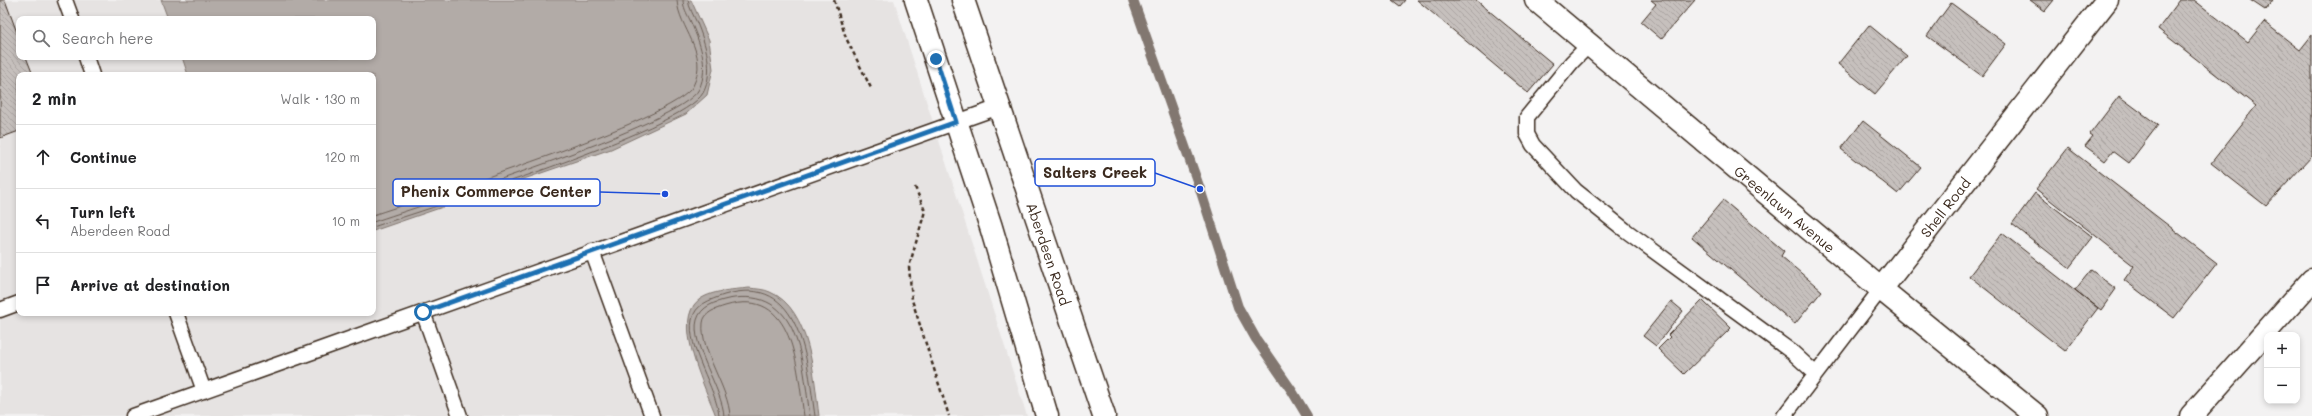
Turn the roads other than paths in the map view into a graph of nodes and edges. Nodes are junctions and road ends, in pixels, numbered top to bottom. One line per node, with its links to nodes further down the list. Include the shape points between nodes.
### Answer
1 (65, 0): 6 (lane)
2 (916, 0): 11 (main road)
3 (963, 0): 10 (main road, Aberdeen Road)
4 (1536, 0): 7 (main road, Greenlawn Avenue)
5 (2107, 0): 14 (main road, Shell Road)
6 (71, 16)
7 (1589, 45): 14 (main road, Greenlawn Avenue); 19 (lane, via 1527,117 1527,134 1533,145 1576,191 1792,352)
8 (87, 60): 9 (lane)
9 (91, 72)
10 (999, 107): 11 (lane); 25 (main road, Aberdeen Road)
11 (956, 122): 12 (lane); 24 (main road, via 991,227)
12 (592, 251): 17 (lane); 23 (lane)
13 (2312, 280): 28 (main road)
14 (1881, 289): 19 (lane, Shell Road); 27 (main road, Greenlawn Avenue)
15 (16, 304): 16 (lane)
16 (0, 310)
17 (423, 312): 20 (lane); 22 (lane)
18 (177, 316): 20 (lane)
19 (1816, 374): 26 (lane, Shell Road)
20 (204, 391): 21 (lane)
21 (133, 416)
22 (460, 416)
23 (652, 416)
24 (1047, 416)
25 (1104, 416)
26 (1784, 416)
27 (2037, 416)
28 (2191, 416)

